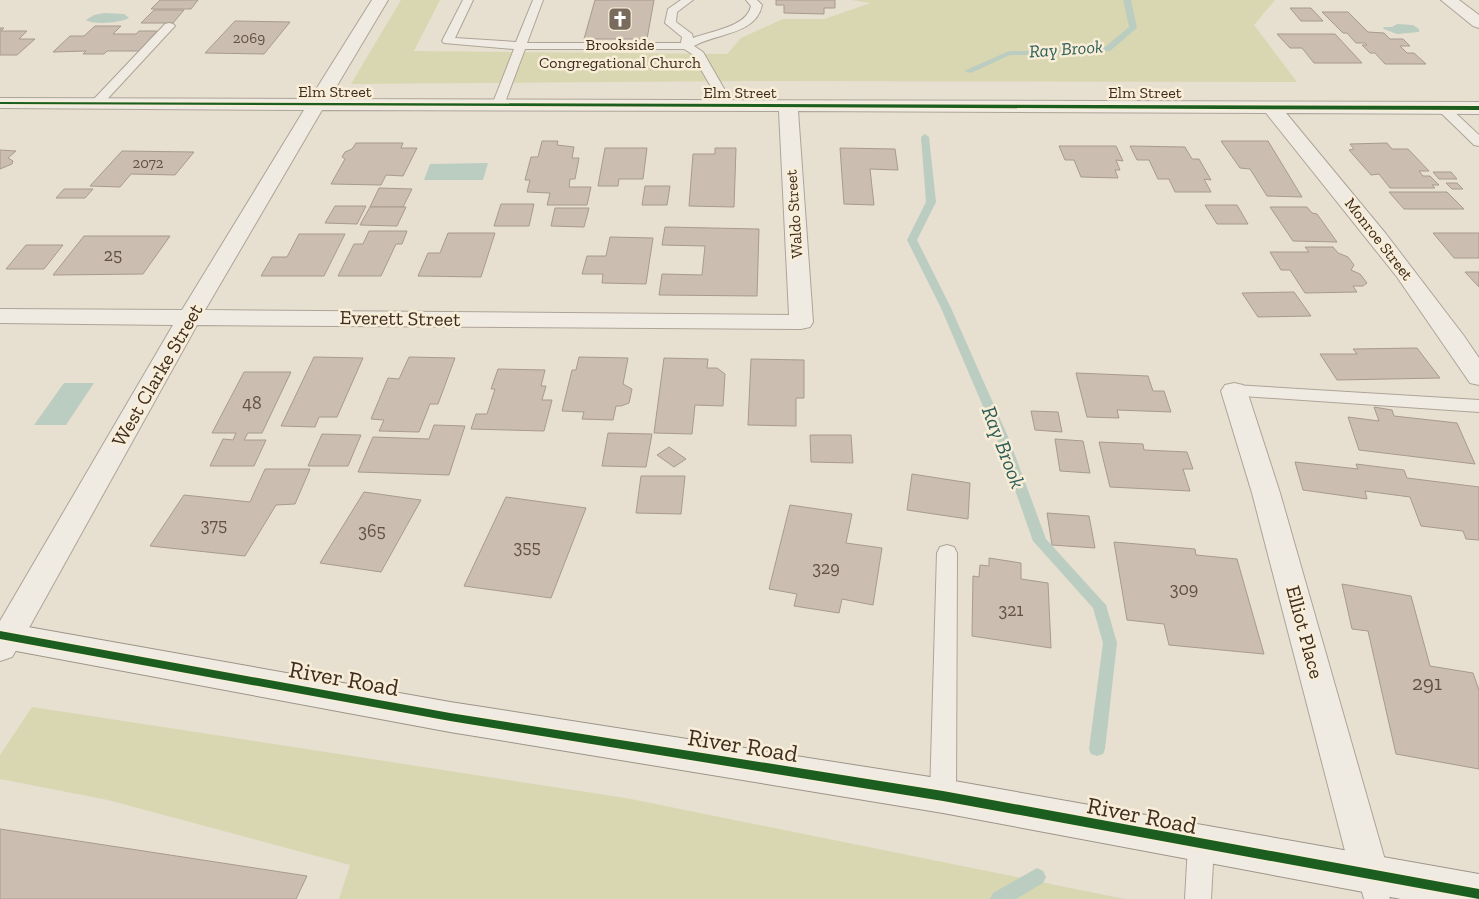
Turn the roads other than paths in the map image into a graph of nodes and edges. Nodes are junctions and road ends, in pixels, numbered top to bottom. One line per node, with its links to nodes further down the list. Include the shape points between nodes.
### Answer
1 (380, 0): 13 (street, West Clarke Street)
2 (468, 0): 9 (lane, via 448,42)
3 (538, 0): 9 (lane)
4 (688, 0): 10 (lane, via 672,11 670,23 688,36)
5 (751, 0): 10 (lane, via 757,9 750,20 696,39)
6 (1449, 0): 7 (street)
7 (1479, 23)
8 (169, 26): 12 (lane)
9 (521, 46): 10 (lane); 14 (lane)
10 (686, 46): 15 (lane, via 697,52)
11 (0, 103): 12 (street, Elm Street)
12 (96, 104): 13 (street, Elm Street)
13 (316, 104): 14 (street, Elm Street); 22 (street, West Clarke Street)
14 (498, 105): 15 (street, Elm Street)
15 (728, 106): 16 (street, Elm Street)
16 (788, 106): 17 (street, Elm Street); 23 (street, Waldo Street)
17 (1270, 106): 18 (street, Elm Street); 24 (street, Monroe Street, via 1378,235 1449,330)
18 (1443, 108): 19 (street, Elm Street); 20 (lane)
19 (1479, 108)
20 (1479, 142)
21 (0, 316): 22 (street, Everett Street)
22 (190, 316): 23 (street, Everett Street); 28 (street, West Clarke Street)
23 (800, 322)
24 (1479, 377)
25 (1234, 391): 26 (lane); 31 (street, Elliot Place, via 1266,493)
26 (1479, 406)
27 (947, 553): 29 (lane)
28 (3, 639): 29 (street, River Road)
29 (943, 796): 30 (street, River Road)
30 (1201, 845): 31 (street, River Road); 33 (lane)
31 (1374, 887): 32 (street, River Road)
32 (1479, 894)
33 (1198, 899)

